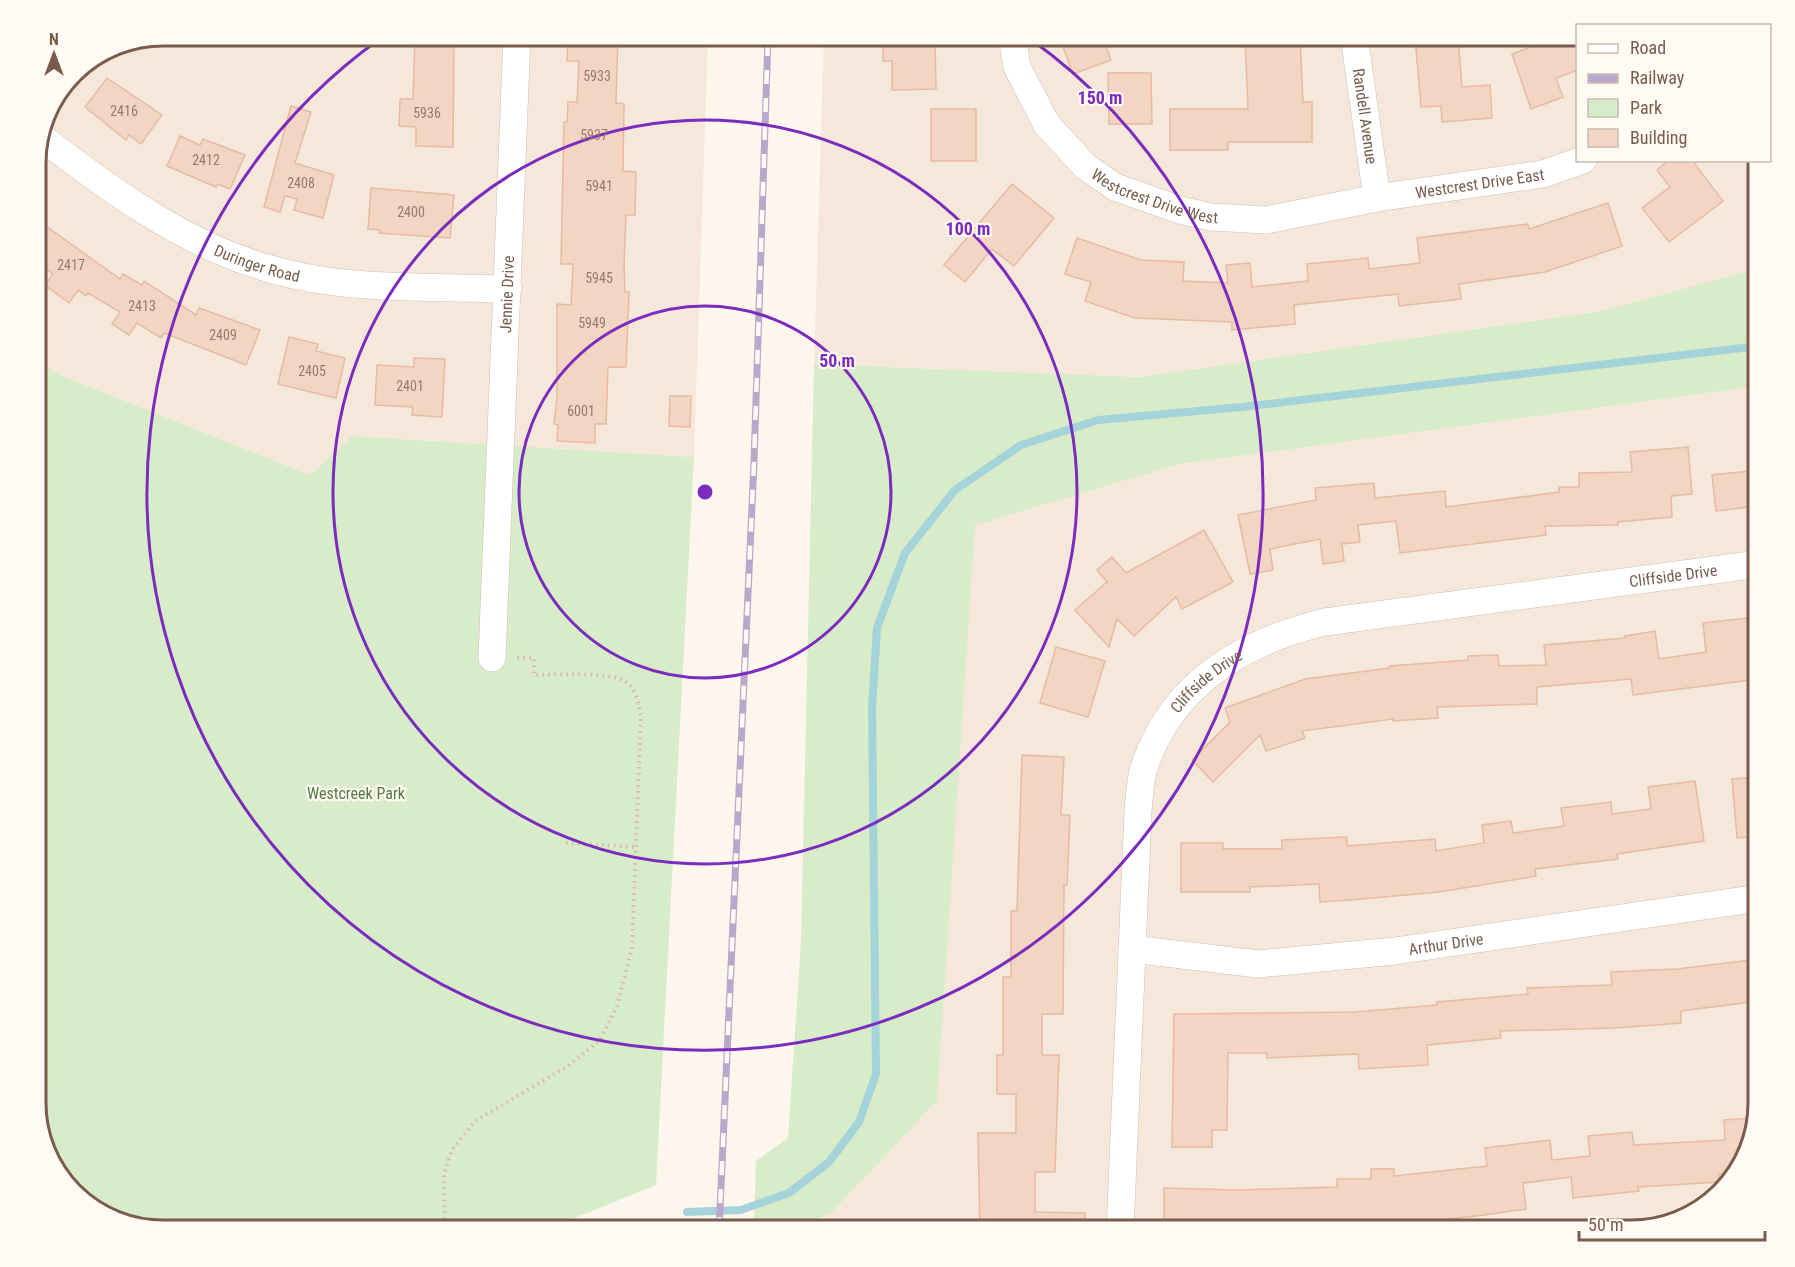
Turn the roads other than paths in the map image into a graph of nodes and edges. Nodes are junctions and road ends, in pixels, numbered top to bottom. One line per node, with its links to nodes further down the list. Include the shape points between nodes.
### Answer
1 (517, 46): 7 (street, Jennie Drive)
2 (1014, 46): 6 (street, Westcrest Drive West, via 1017,67 1047,125 1086,167 1115,186 1211,217 1266,220)
3 (1355, 46): 6 (street, Randell Avenue)
4 (49, 143): 7 (street, Duringer Road, via 183,234 251,264 353,284)
5 (1577, 162): 6 (street, Westcrest Drive East, via 1543,174)
6 (1377, 198)
7 (508, 289): 9 (street, Jennie Drive)
8 (1748, 565): 11 (street, Cliffside Drive, via 1325,622 1284,632 1231,657 1198,683 1168,720 1143,773)
9 (492, 658)
10 (1748, 900): 11 (street, Arthur Drive, via 1395,951 1258,964)
11 (1132, 949): 12 (street, Cliffside Drive)
12 (1120, 1220)

